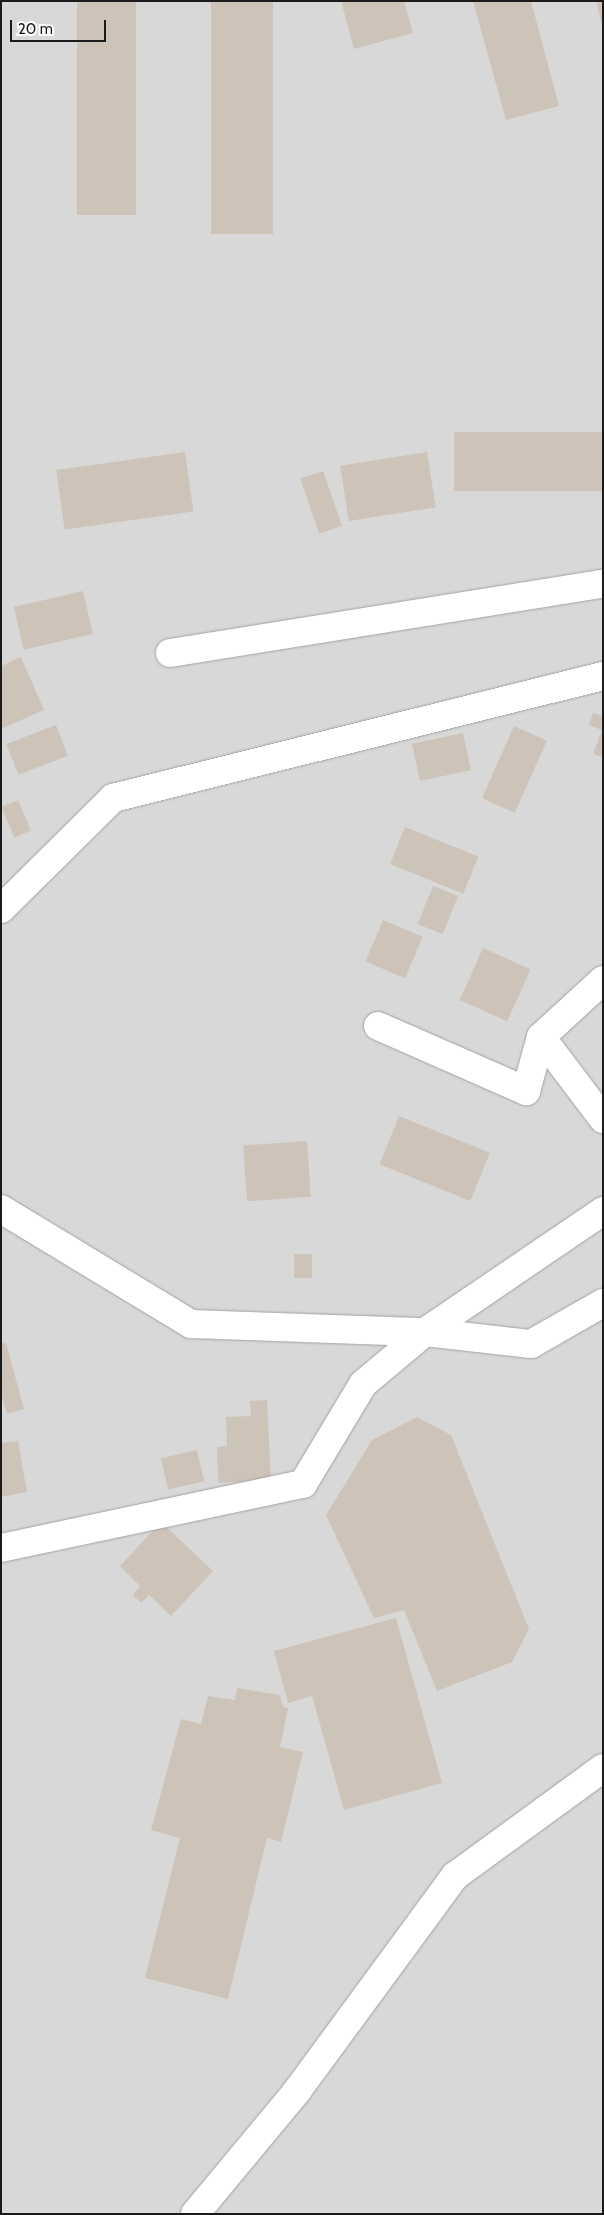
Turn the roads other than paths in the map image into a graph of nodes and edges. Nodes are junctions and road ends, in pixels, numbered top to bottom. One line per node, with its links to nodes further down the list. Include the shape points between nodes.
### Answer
1 (603, 584): 2 (street)
2 (170, 654)
3 (603, 676): 4 (street, via 113,798)
4 (1, 909)
5 (603, 980): 7 (street)
6 (378, 1026): 7 (street, via 526,1091)
7 (541, 1036): 8 (street)
8 (603, 1119)
9 (1, 1209): 12 (street, via 190,1324)
10 (603, 1211): 12 (street)
11 (603, 1303): 12 (street, via 530,1344)
12 (425, 1332): 13 (street, via 363,1384 303,1484)
13 (1, 1548)
14 (603, 1768): 15 (street, via 455,1876 297,2091)
15 (195, 2214)

